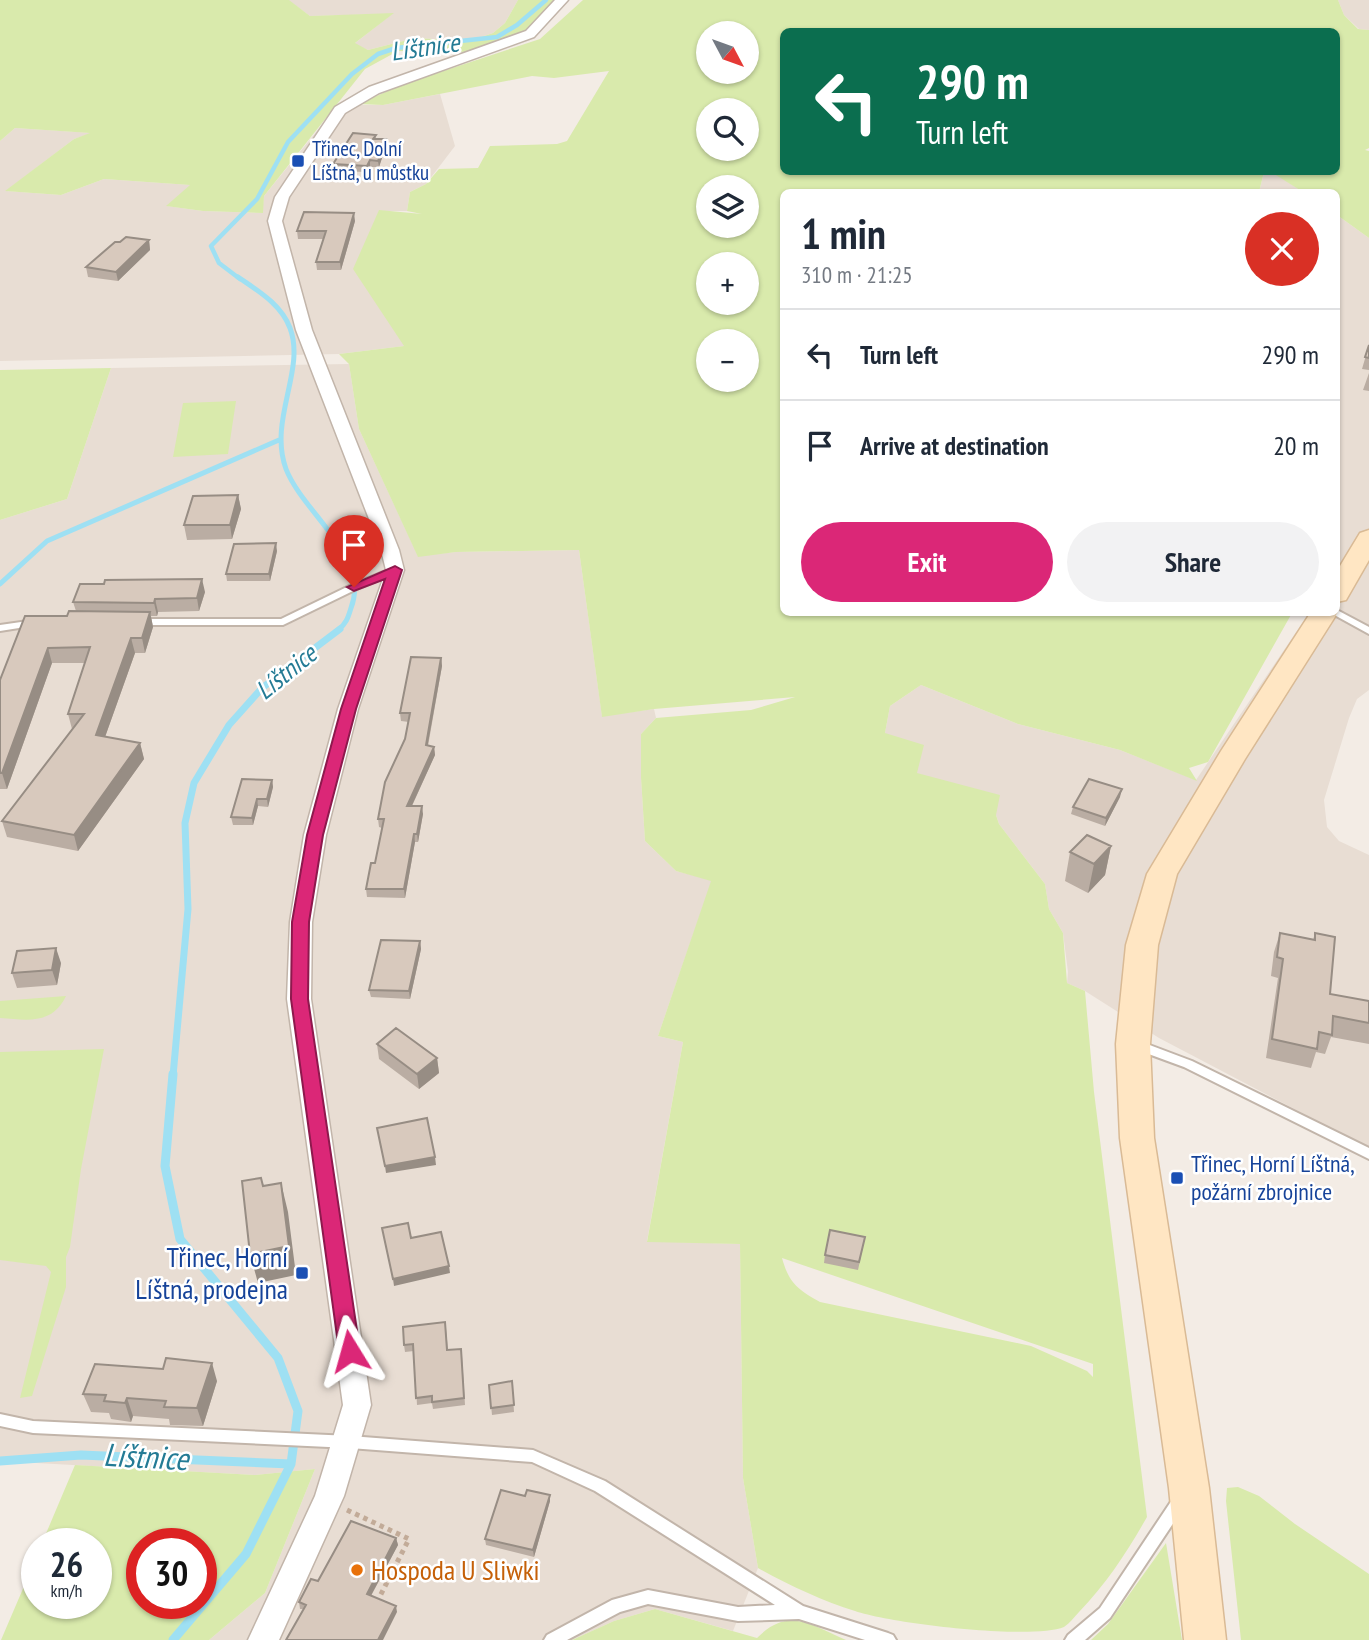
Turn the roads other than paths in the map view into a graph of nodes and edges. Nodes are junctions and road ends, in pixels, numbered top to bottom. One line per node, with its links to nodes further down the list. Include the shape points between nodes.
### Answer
1 (562, 0): 3 (street, via 530,34 374,90 340,110 282,197 275,222 304,330)
2 (1369, 538): 4 (street)
3 (395, 570): 8 (lane, via 283,622); 14 (street, via 348,709 315,835 301,922 299,999 358,1405)
4 (1340, 589)
5 (1322, 616): 11 (street, via 1162,874 1142,945)
6 (1340, 616): 10 (lane)
7 (47, 622): 9 (lane)
8 (132, 622)
9 (0, 628)
10 (1369, 631)
11 (1133, 1044): 12 (lane, via 1188,1064); 15 (street, via 1137,1138)
12 (1369, 1154)
13 (0, 1420): 14 (lane, via 33,1427)
14 (350, 1442): 16 (lane, via 533,1456 600,1486); 17 (street)
15 (1189, 1488): 20 (lane, via 1105,1613); 21 (street)
16 (799, 1612): 18 (lane, via 738,1614 648,1597 617,1605); 19 (lane)
17 (263, 1640)
18 (552, 1640)
19 (888, 1640)
20 (1073, 1640)
21 (1205, 1640)

